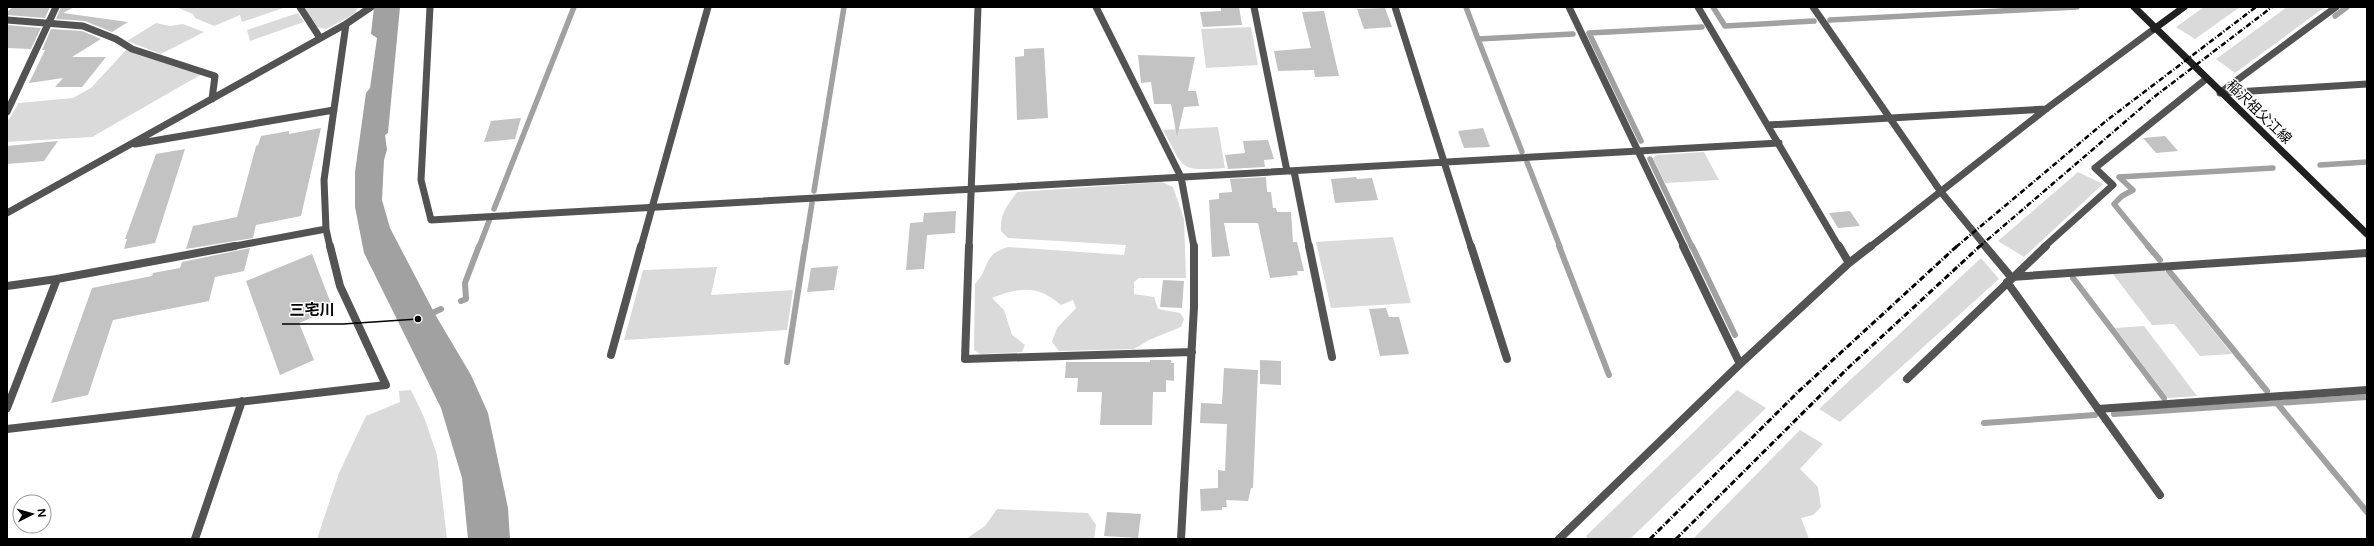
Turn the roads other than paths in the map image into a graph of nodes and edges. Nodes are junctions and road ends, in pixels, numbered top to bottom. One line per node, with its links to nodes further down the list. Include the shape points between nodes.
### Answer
1 (56, 7): 17 (street)
2 (300, 7): 20 (street)
3 (430, 7): 38 (street, via 421,180 431,220)
4 (708, 7): 38 (street)
5 (978, 7): 36 (street)
6 (1096, 7): 35 (street)
7 (1254, 7): 34 (street)
8 (1395, 7): 33 (street)
9 (1569, 7): 32 (street)
10 (1698, 7): 29 (street)
11 (1813, 7): 28 (street)
12 (2134, 7): 19 (main road, 稲沢祖父江線)
13 (2184, 7): 19 (main road)
14 (2336, 7): 23 (street)
15 (369, 8): 18 (street)
16 (7, 20): 17 (street)
17 (49, 22): 24 (street, via 83,26 116,39 132,49 215,76); 27 (street)
18 (346, 24): 20 (street); 26 (street)
19 (2154, 29): 21 (main road, 稲沢祖父江線); 25 (street)
20 (320, 38): 24 (street)
21 (2206, 79): 23 (main road, 稲沢祖父江線); 45 (street, via 2095,168 2113,184)
22 (2367, 84): 23 (street)
23 (2220, 93): 41 (main road, 稲沢祖父江線)
24 (212, 99): 31 (street)
25 (2046, 109): 28 (street); 37 (street)
26 (334, 110): 31 (street); 40 (street, via 324,180)
27 (7, 112)
28 (1888, 118): 29 (street); 37 (street)
29 (1768, 125): 30 (street)
30 (1779, 143): 32 (street); 43 (street)
31 (128, 145): 39 (street)
32 (1638, 151): 33 (street); 51 (street)
33 (1444, 162): 34 (street); 50 (street)
34 (1290, 171): 35 (street); 49 (street)
35 (1181, 177): 36 (street); 47 (street, via 1194,238)
36 (972, 189): 38 (street); 47 (street, via 965,359)
37 (1941, 192): 43 (street); 45 (street)
38 (652, 207): 48 (street)
39 (7, 213)
40 (326, 229): 44 (street); 54 (street, via 340,286 386,385)
41 (2367, 234)
42 (2367, 253): 45 (street, via 2038,274)
43 (1849, 263): 51 (street)
44 (57, 279): 46 (street); 55 (street)
45 (2009, 280): 52 (street); 56 (street)
46 (7, 286)
47 (1192, 352): 60 (street)
48 (611, 355)
49 (1332, 356)
50 (1507, 359)
51 (1740, 364): 61 (street)
52 (1907, 379)
53 (2367, 390): 56 (street)
54 (242, 401): 57 (street); 59 (street)
55 (7, 408)
56 (2098, 409): 58 (street)
57 (7, 429)
58 (2160, 495)
59 (195, 539)
60 (1181, 539)
61 (1559, 539)

